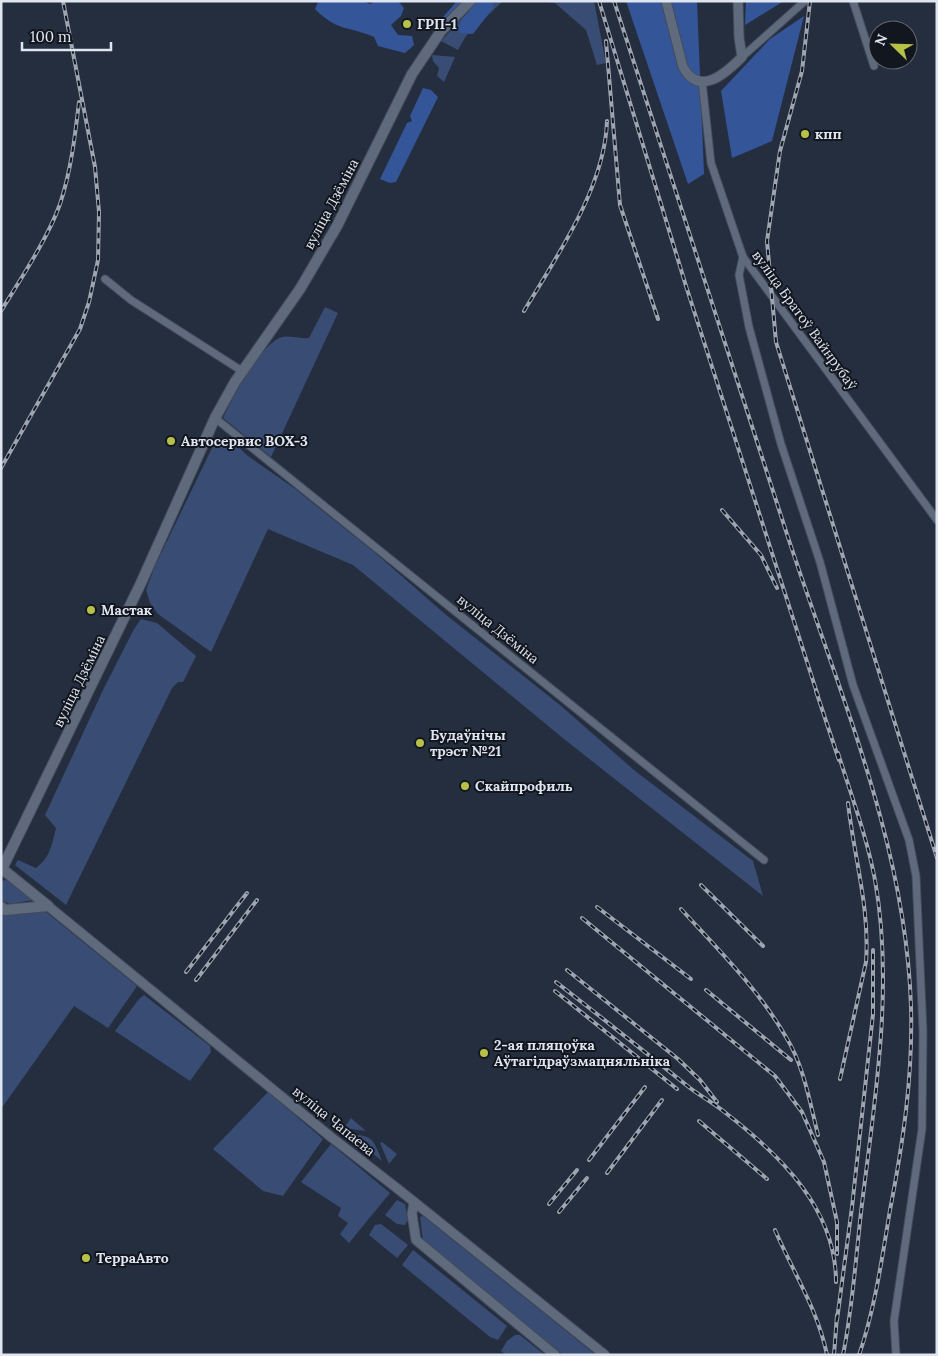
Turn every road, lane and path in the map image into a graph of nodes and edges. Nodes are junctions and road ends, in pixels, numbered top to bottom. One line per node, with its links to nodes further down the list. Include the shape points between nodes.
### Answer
1 (470, 1): 11 (main road, вуліца Дзёміна, via 441,31 412,74 337,226 300,289)
2 (666, 1): 8 (street, via 683,67 687,74)
3 (738, 1): 7 (street)
4 (805, 1): 7 (street)
5 (853, 1): 6 (street)
6 (868, 47)
7 (742, 57): 8 (street, via 723,76)
8 (702, 81): 9 (street, вуліца Братоў Вайнрубаў, via 711,163)
9 (743, 257): 13 (street, вуліца Братоў Вайнрубаў); 21 (street, via 739,274 749,327 780,444 820,562 853,685 909,840 916,876 923,1031 922,1128 894,1321)
10 (105, 279): 11 (street, via 131,300)
11 (242, 371): 12 (main road, вуліца Дзёміна)
12 (214, 418): 14 (street, вуліца Дзёміна); 15 (main road, вуліца Дзёміна, via 141,583)
13 (937, 520)
14 (764, 860)
15 (2, 869): 16 (main road, вуліца Чапаева)
16 (48, 906): 17 (main road, via 5,910); 18 (street, вуліца Чапаева)
17 (1, 907)
18 (414, 1202): 19 (street, via 412,1214 416,1240); 20 (street, вуліца Чапаева)
19 (555, 1355)
20 (604, 1355)
21 (896, 1355)

